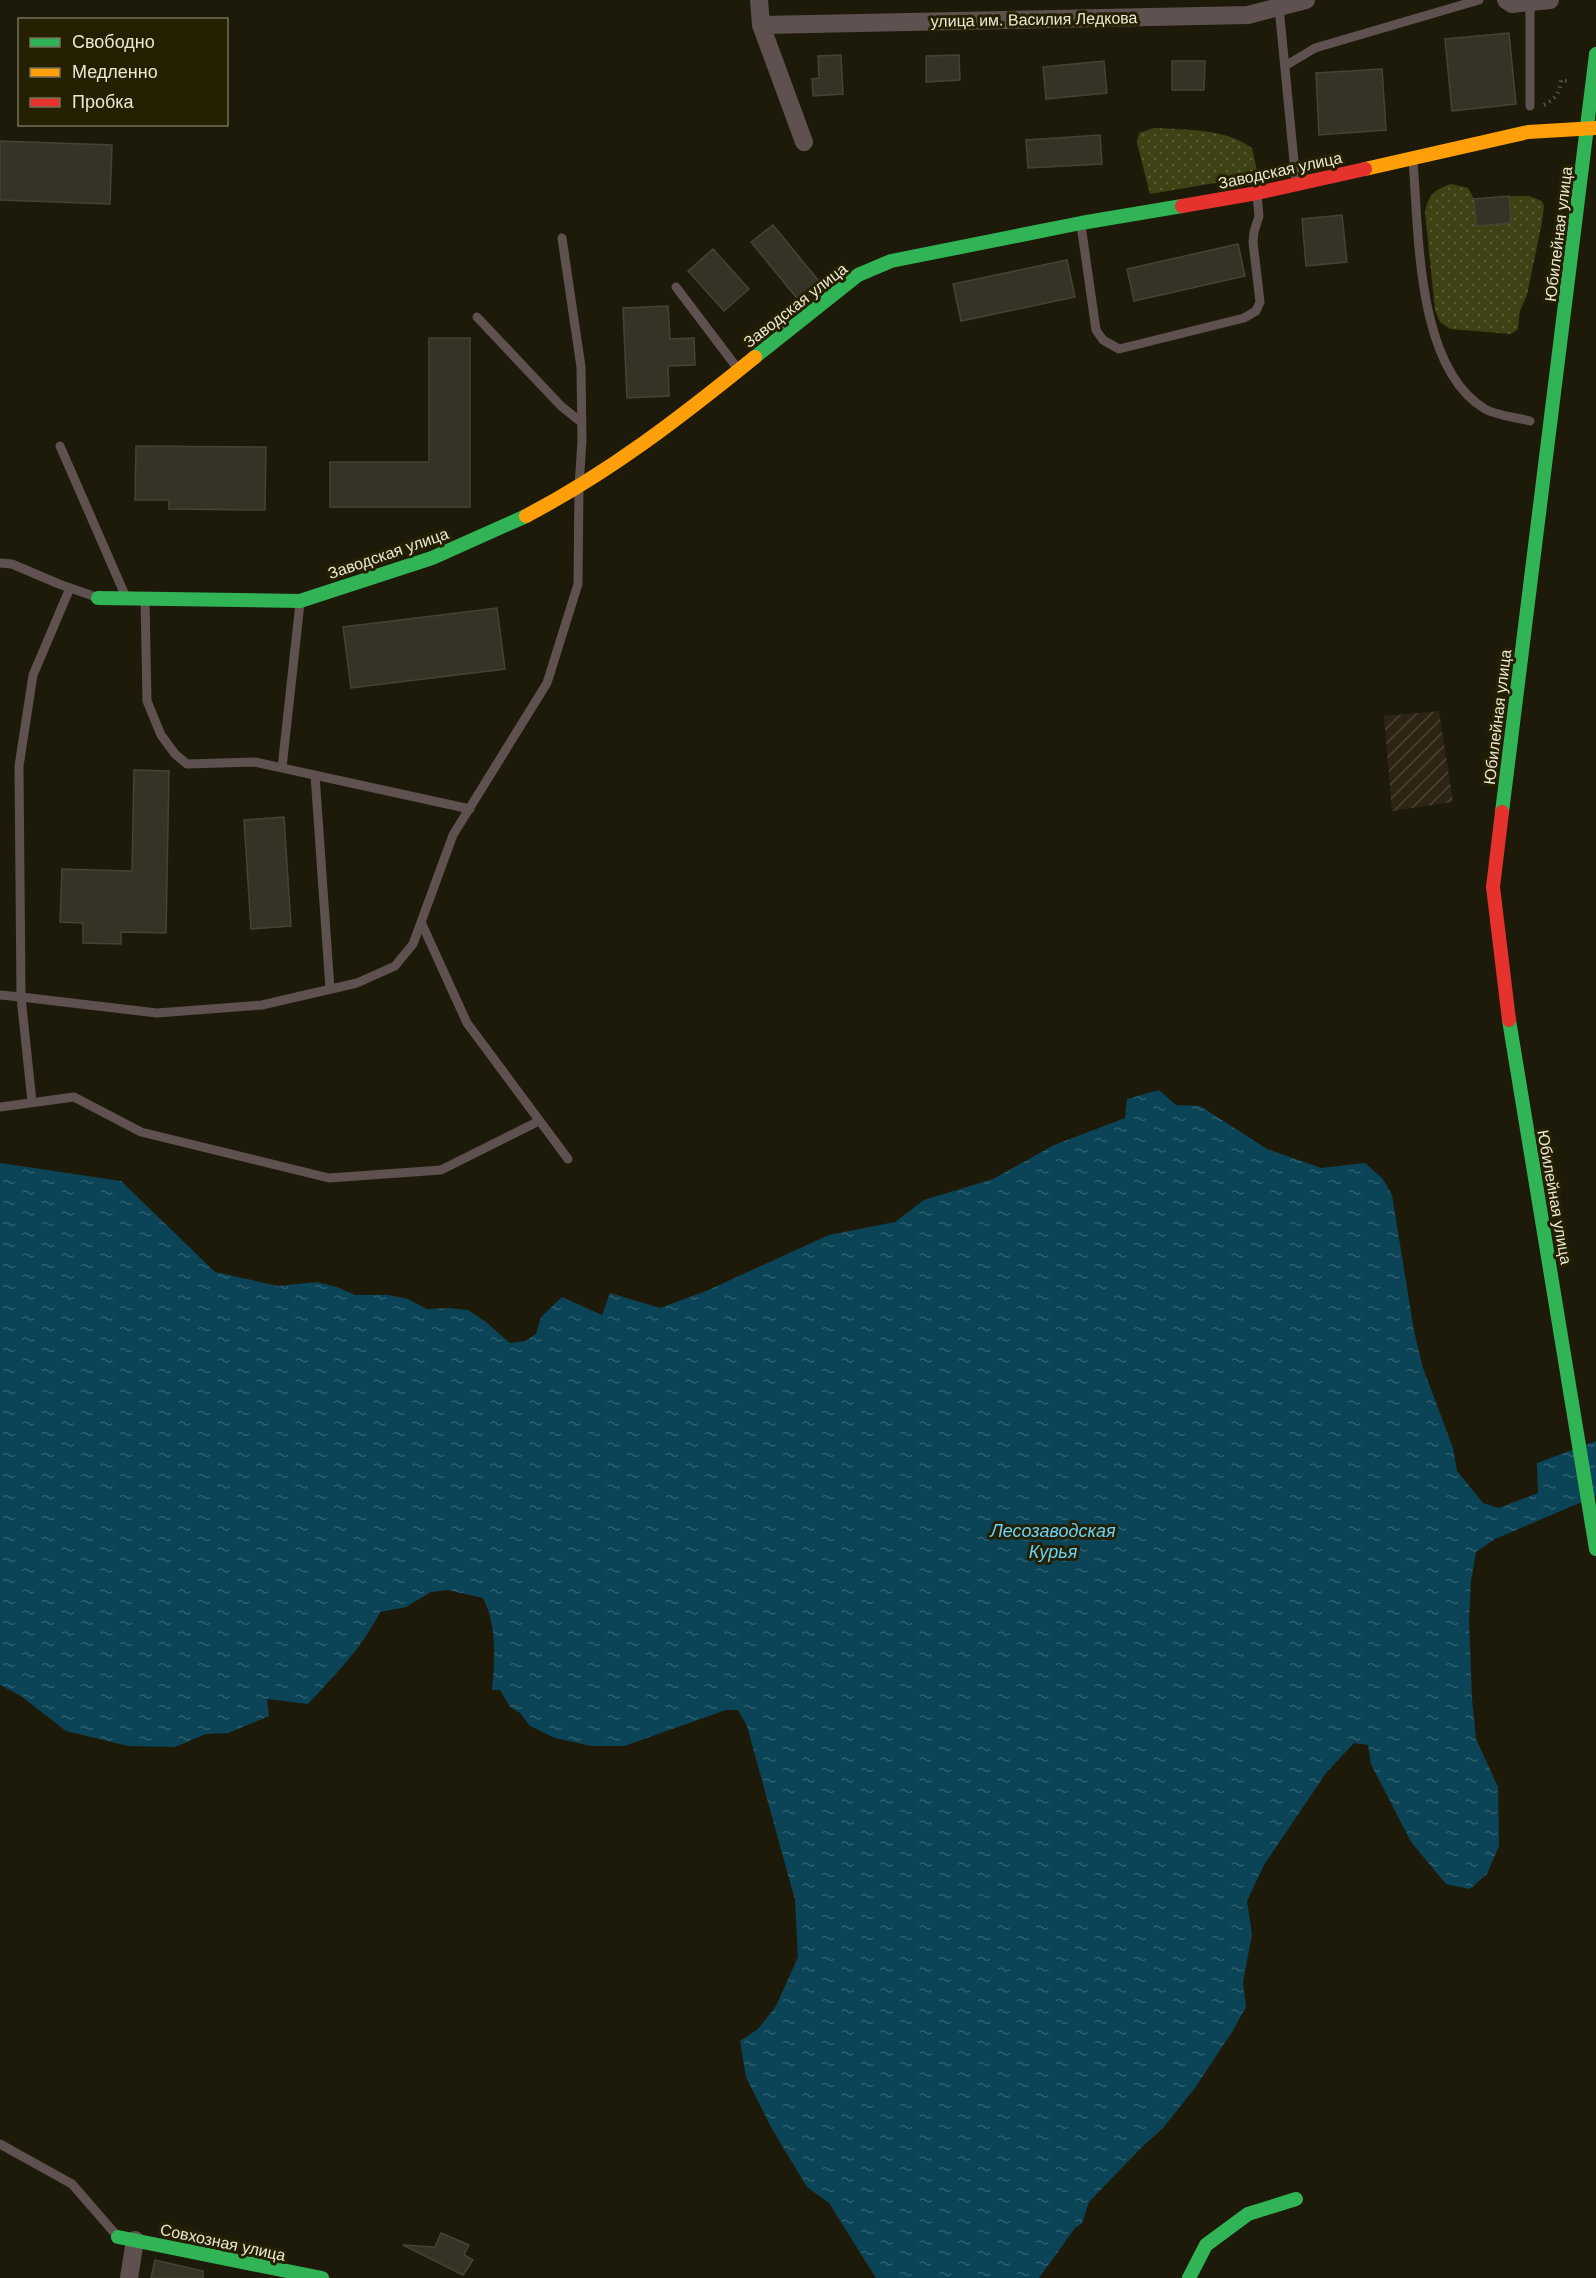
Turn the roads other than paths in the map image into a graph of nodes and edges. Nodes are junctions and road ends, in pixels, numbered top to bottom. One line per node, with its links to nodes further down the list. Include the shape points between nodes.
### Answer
1 (759, 0): 8 (street)
2 (1306, 0): 7 (street, улица им. Василия Ледкова)
3 (1479, 0): 10 (lane, via 1315,48)
4 (1506, 0): 6 (street, via 1512,4)
5 (1550, 0): 6 (street)
6 (1530, 1): 11 (lane)
7 (1280, 7): 8 (street, улица им. Василия Ледкова, via 1248,15); 10 (lane)
8 (761, 25): 13 (street)
9 (1596, 54): 12 (street, Юбилейная улица)
10 (1285, 66): 15 (lane)
11 (1530, 106)
12 (1592, 128): 14 (street, Заводская улица, via 1528,132); 43 (street, Юбилейная улица, via 1493,887 1517,1076)
13 (804, 142)
14 (1413, 158): 15 (street, Заводская улица); 22 (lane, via 1424,288 1445,363 1461,389 1487,410)
15 (1296, 185): 16 (street, Заводская улица)
16 (1257, 193): 17 (street, Заводская улица); 17 (lane, via 1259,216 1253,242 1260,302 1256,311 1244,318 1119,349 1103,340 1096,330)
17 (1081, 223): 21 (street, Заводская улица, via 891,261 858,275)
18 (562, 238): 23 (lane, via 581,367)
19 (676, 287): 21 (lane)
20 (477, 316): 23 (lane, via 561,406)
21 (739, 371): 25 (street, Заводская улица, via 668,427)
22 (1530, 421)
23 (582, 422): 25 (lane)
24 (60, 446): 29 (lane)
25 (579, 486): 31 (street, Заводская улица, via 506,526 432,558); 34 (lane, via 578,584 546,683)
26 (0, 563): 27 (lane, via 12,564)
27 (70, 588): 28 (lane); 38 (lane, via 33,675 19,766)
28 (98, 598): 29 (street, Заводская улица)
29 (127, 598): 30 (street, Заводская улица)
30 (145, 598): 31 (street, Заводская улица); 32 (lane, via 147,701 161,735 175,754 187,764 255,762)
31 (300, 601): 32 (lane)
32 (282, 768): 33 (lane)
33 (315, 775): 34 (lane); 36 (lane)
34 (470, 809): 35 (lane, via 453,835)
35 (421, 922): 36 (lane, via 413,944 395,966 357,983); 41 (lane, via 467,1023)
36 (330, 989): 38 (lane, via 262,1005 157,1013)
37 (0, 995): 38 (lane)
38 (21, 997): 39 (lane)
39 (32, 1102): 40 (lane); 41 (lane, via 74,1097 141,1132 329,1178 441,1170)
40 (0, 1107)
41 (539, 1121): 42 (lane)
42 (568, 1159)
43 (1595, 1545)
44 (0, 2144): 46 (lane, via 72,2184)
45 (1296, 2199): 50 (street, via 1248,2214 1206,2245)
46 (126, 2238): 47 (street, Совхозная улица); 48 (street)
47 (296, 2276): 49 (street, Совхозная улица)
48 (129, 2278)
49 (322, 2278)
50 (1189, 2278)

